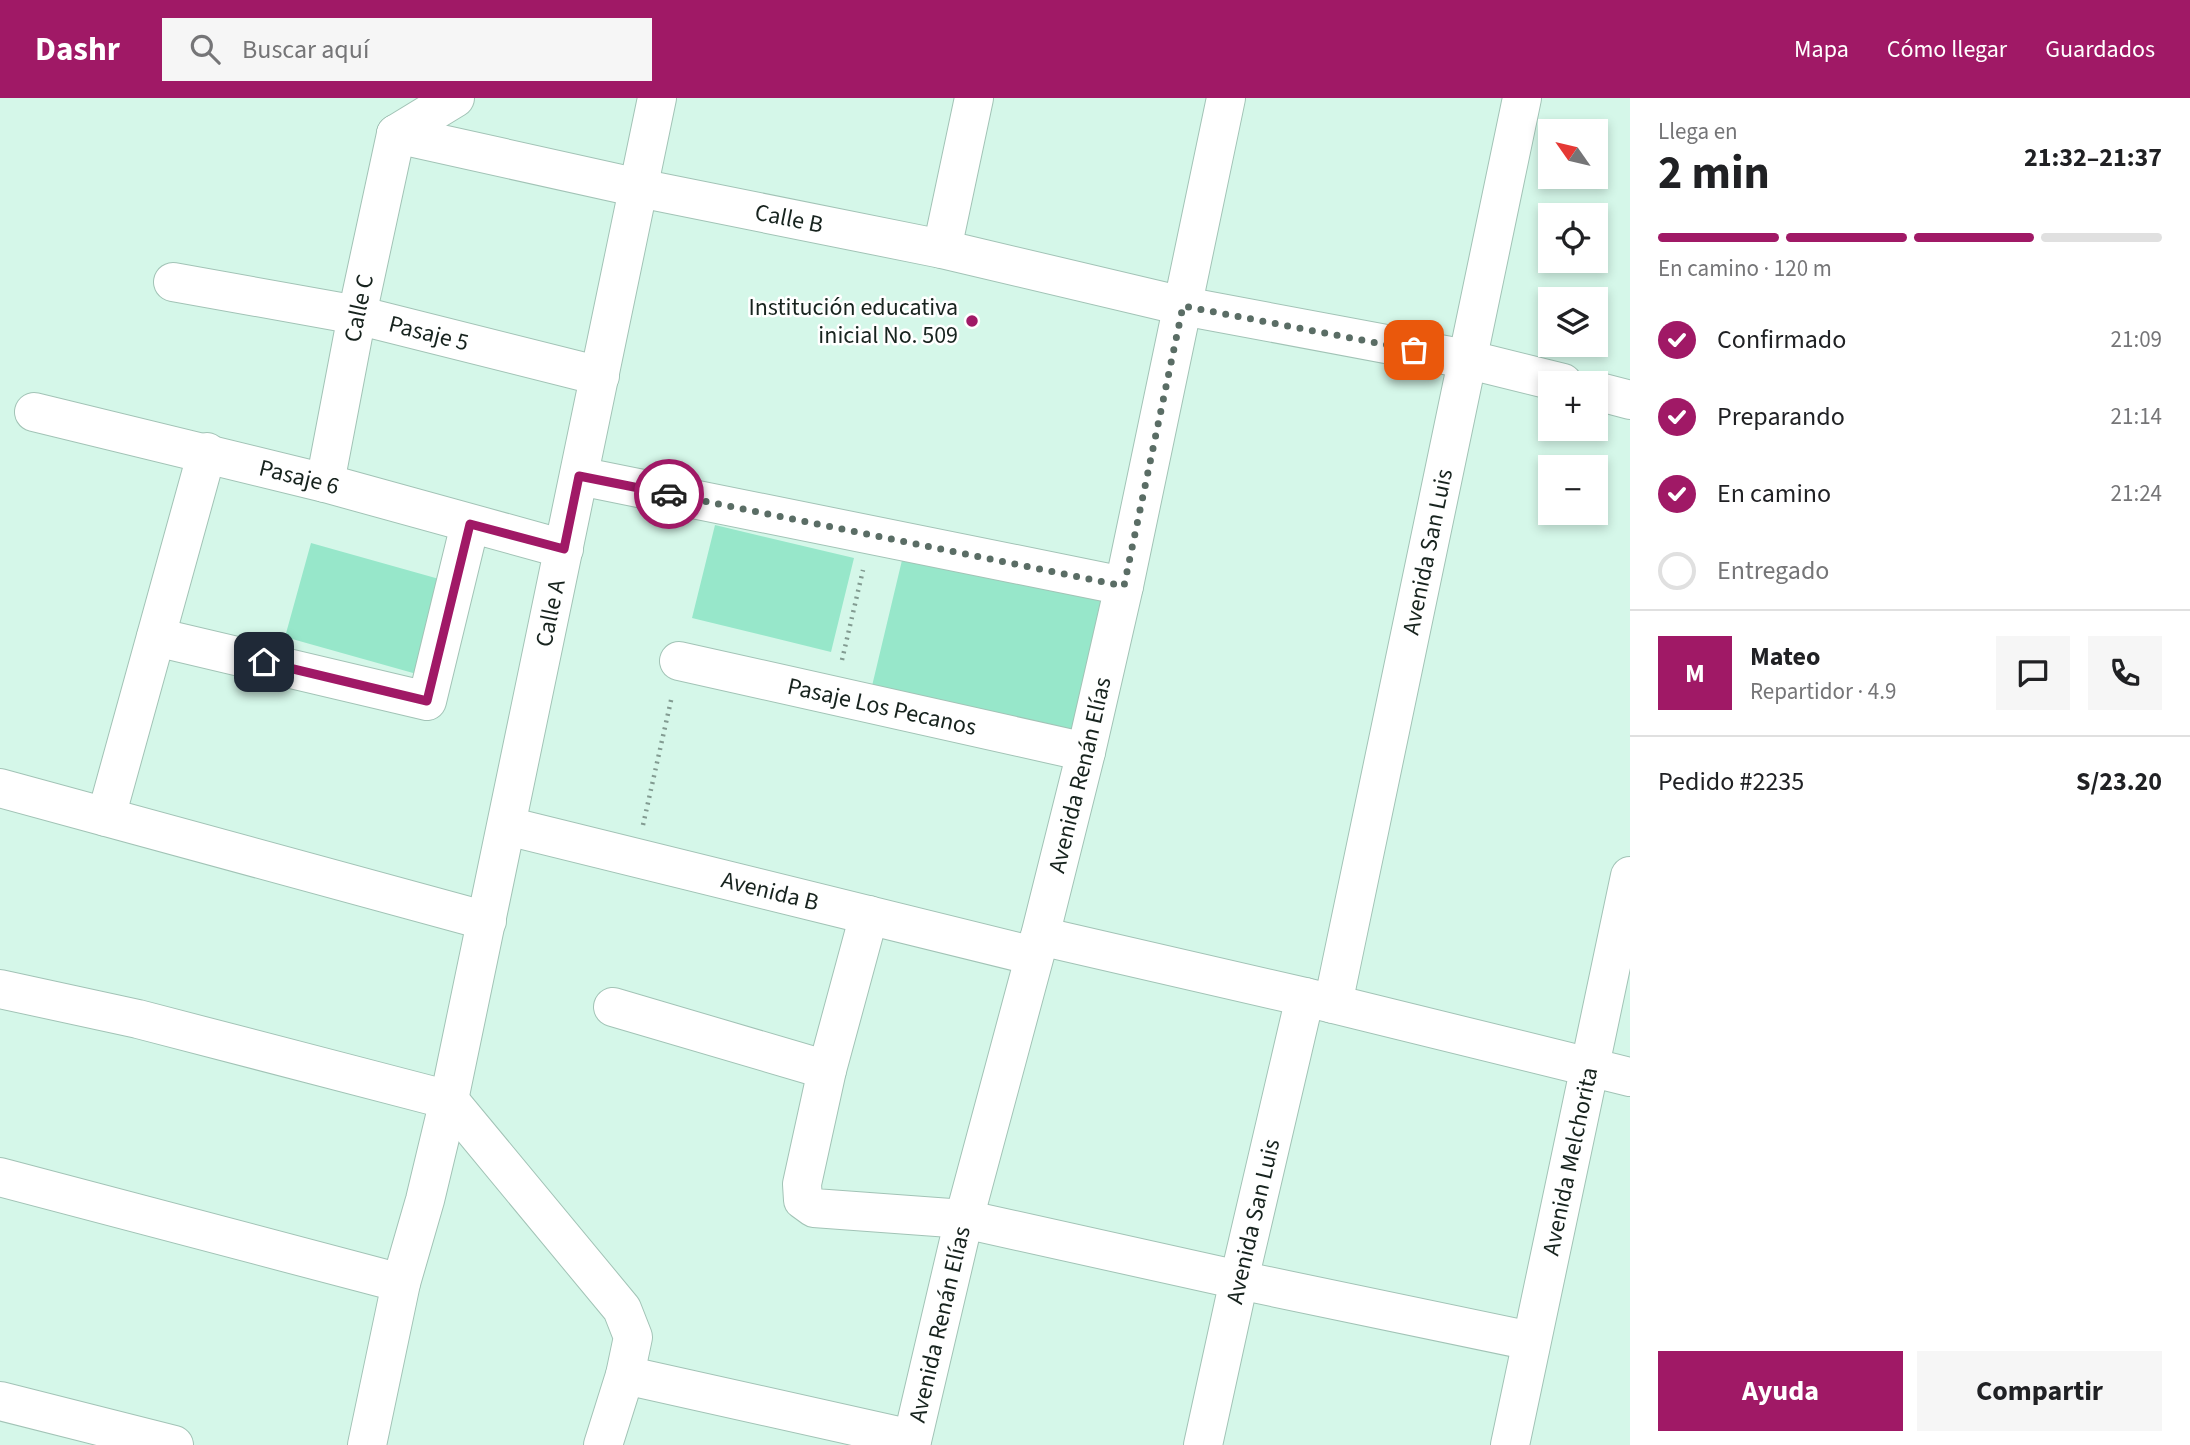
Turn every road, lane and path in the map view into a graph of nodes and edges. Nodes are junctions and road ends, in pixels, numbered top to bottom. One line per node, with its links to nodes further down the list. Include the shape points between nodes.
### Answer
1 (455, 98): 6 (street)
2 (657, 98): 7 (street, Calle A)
3 (974, 98): 8 (street)
4 (1226, 98): 10 (street, Avenida Renán Elías)
5 (1521, 98): 12 (street, Avenida San Luis)
6 (396, 134): 7 (street, Calle B); 11 (street, Calle C)
7 (639, 188): 8 (street, Calle B); 13 (street, Calle A)
8 (942, 249): 10 (street, Calle B)
9 (173, 282): 11 (street, Pasaje 5)
10 (1183, 306): 12 (street, Calle B); 24 (street, Avenida Renán Elías)
11 (357, 315): 13 (street, Pasaje 5); 20 (street, Calle C)
12 (1466, 359): 14 (street, Calle B); 38 (street, Avenida San Luis)
13 (600, 376): 19 (street, Calle A)
14 (1538, 377)
15 (1608, 394): 16 (street)
16 (1630, 400)
17 (34, 412): 18 (street, Pasaje 6)
18 (207, 453): 20 (street, Pasaje 6); 25 (street)
19 (579, 476): 22 (street); 23 (street, Calle A)
20 (325, 482): 21 (street, Pasaje 6)
21 (470, 524): 23 (street, Pasaje 6); 25 (street, via 427,701)
22 (871, 535): 24 (street); 27 (path)
23 (564, 549): 31 (street, Calle A)
24 (1124, 586): 28 (street, Avenida Renán Elías)
25 (156, 636): 30 (street)
26 (679, 661): 27 (street, Pasaje Los Pecanos); 32 (path)
27 (833, 697): 28 (street, Pasaje Los Pecanos)
28 (1086, 752): 36 (street, Avenida Renán Elías)
29 (0, 788): 30 (street)
30 (106, 817): 35 (street)
31 (507, 826): 32 (street, Avenida B); 35 (street, Calle A)
32 (636, 858): 34 (street, Avenida B)
33 (1630, 876): 40 (street, Avenida Melchorita)
34 (869, 915): 36 (street, Avenida B); 41 (street)
35 (487, 921): 43 (street, Calle A)
36 (1037, 946): 38 (street, Avenida B); 45 (street, Avenida Renán Elías)
37 (0, 989): 43 (street, via 138,1019)
38 (1319, 1000): 40 (street, Avenida B); 46 (street, Avenida San Luis)
39 (613, 1007): 41 (street)
40 (1590, 1067): 42 (street, Avenida B); 48 (street, Avenida Melchorita)
41 (827, 1070): 45 (street, via 802,1184 803,1200 814,1208)
42 (1630, 1076)
43 (449, 1100): 47 (street, Calle A); 49 (street, via 622,1309 633,1337)
44 (0, 1177): 47 (street)
45 (964, 1219): 46 (street); 52 (street, Avenida Renán Elías)
46 (1238, 1280): 48 (street); 56 (street, Avenida San Luis)
47 (401, 1283): 54 (street, Calle A)
48 (1531, 1341): 57 (street, Avenida Melchorita)
49 (625, 1375): 52 (street); 55 (street)
50 (0, 1401): 51 (street)
51 (86, 1434): 53 (street)
52 (911, 1442)
53 (174, 1445)
54 (367, 1445)
55 (603, 1445)
56 (1203, 1445)
57 (1510, 1445)

